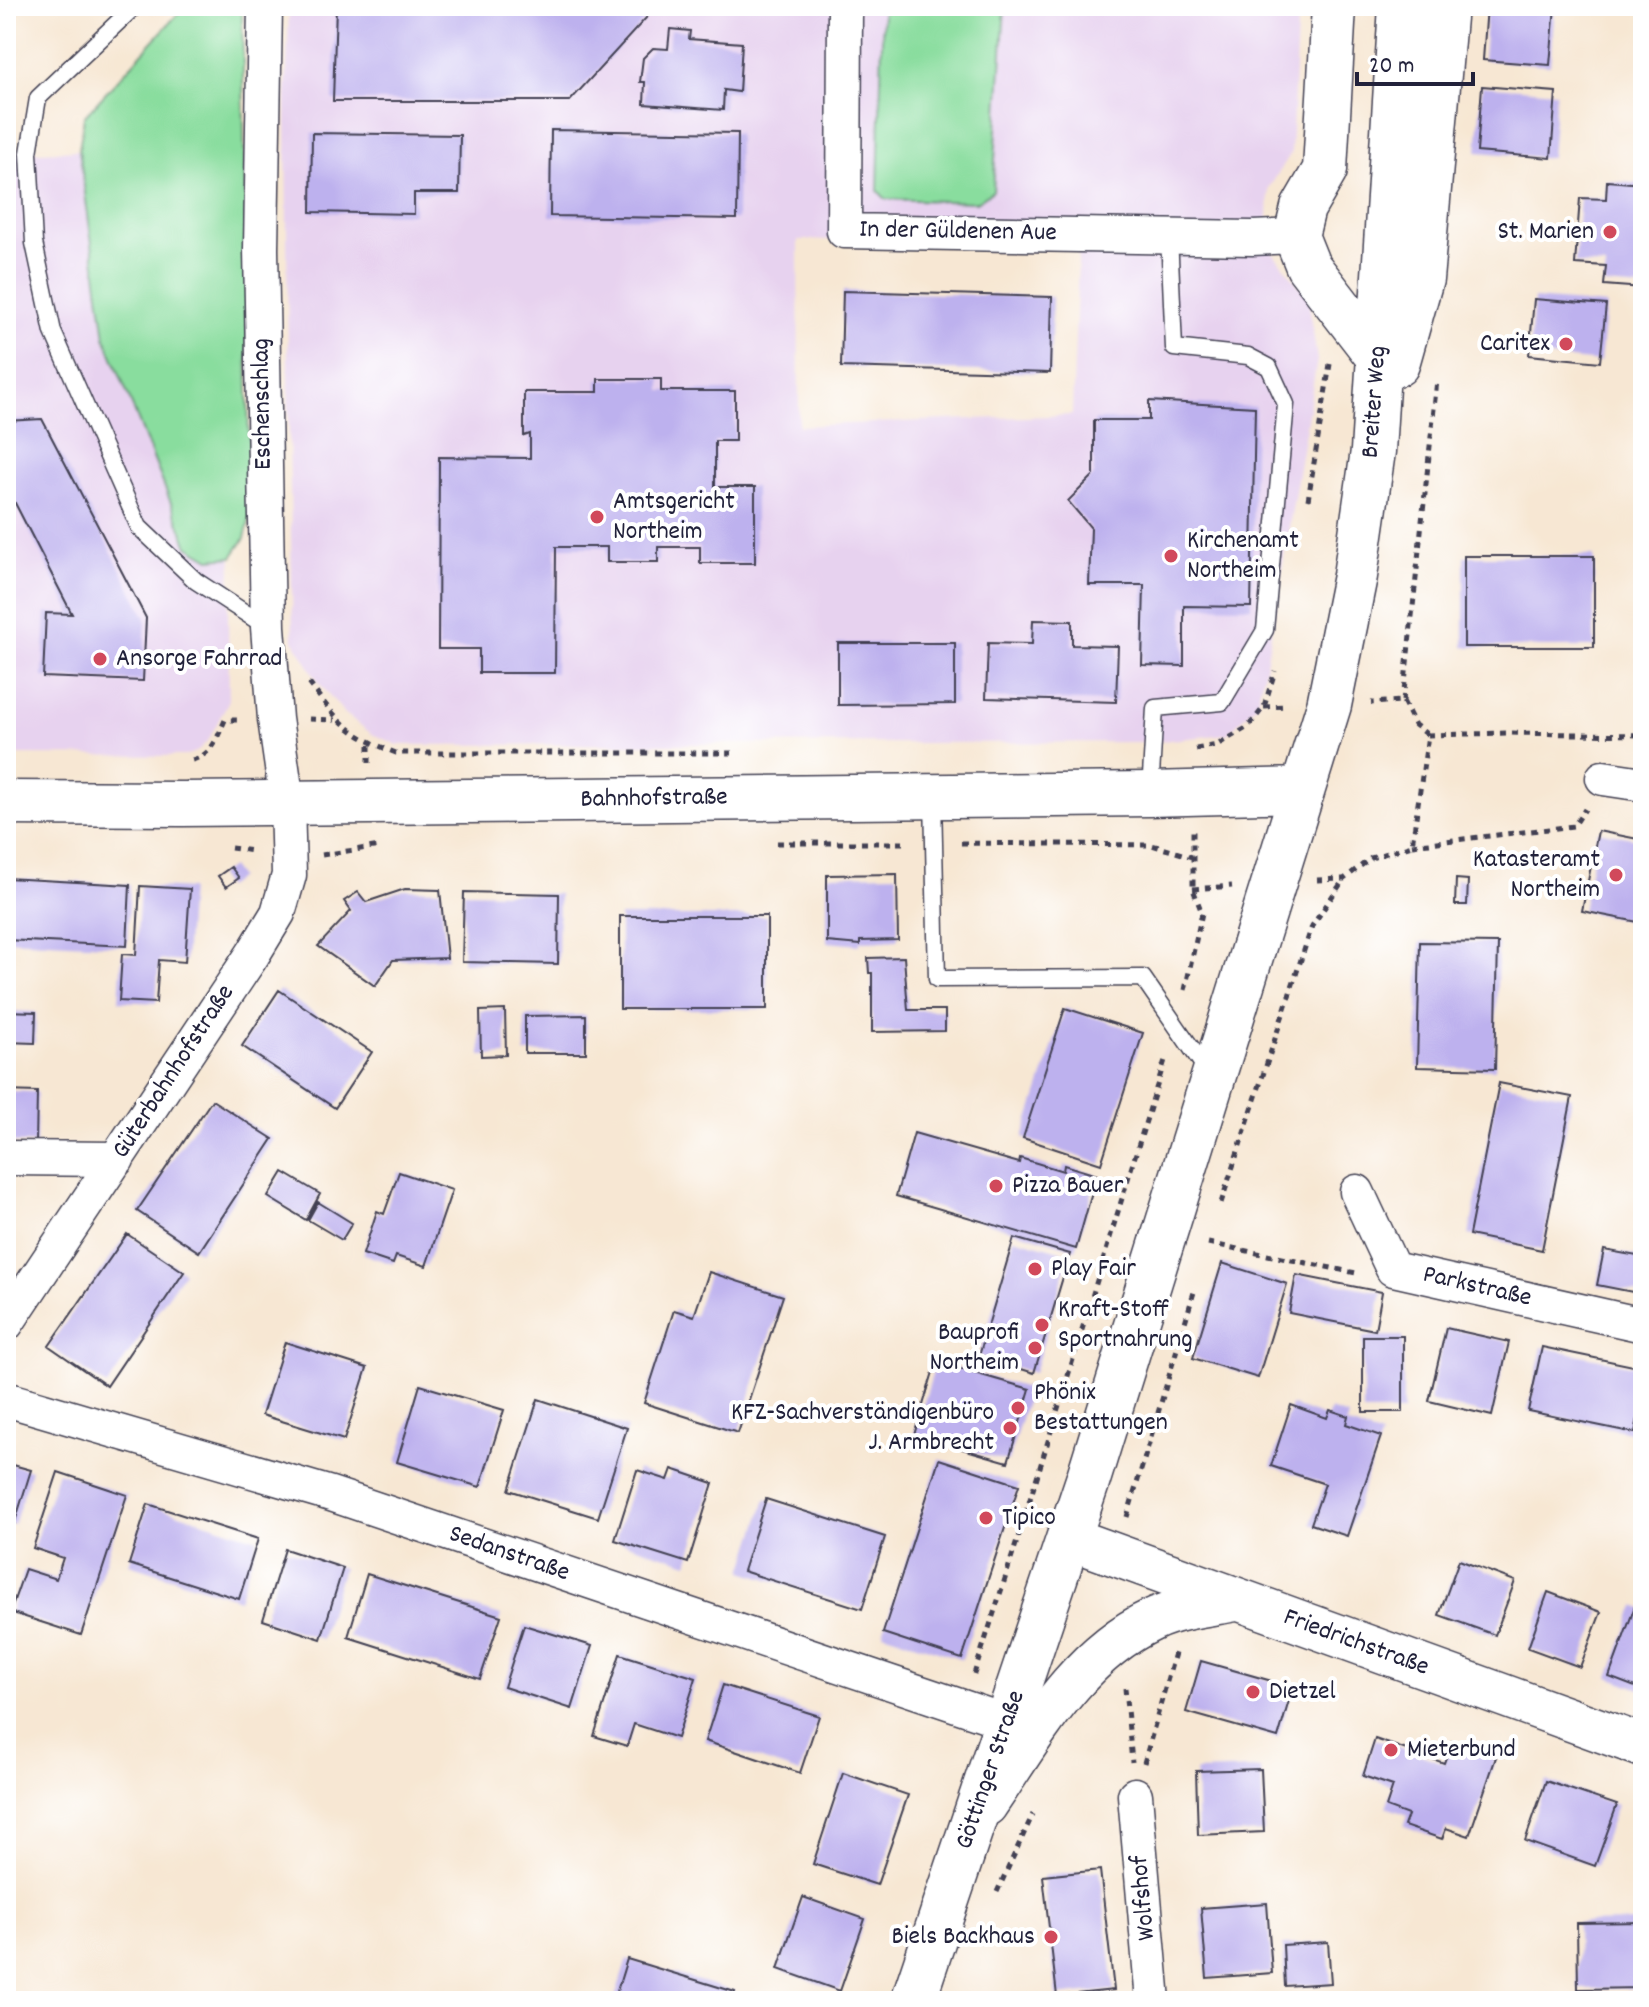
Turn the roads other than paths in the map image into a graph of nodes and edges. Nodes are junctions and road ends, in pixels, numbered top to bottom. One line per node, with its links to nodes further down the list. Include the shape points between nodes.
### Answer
1 (135, 6): 11 (lane, via 38,98 29,153 34,243 53,332 139,527 196,581)
2 (265, 6): 11 (street, Eschenschlag, via 261,249)
3 (845, 6): 7 (street, In der Güldenen Aue, via 844,231)
4 (1334, 6): 8 (main road, via 1325,170 1303,208)
5 (1401, 6): 9 (main road, Breiter Weg)
6 (1445, 6): 10 (main road, via 1421,279)
7 (1169, 235): 8 (street, In der Güldenen Aue); 15 (lane, via 1174,348 1248,356 1269,367 1286,404 1265,630 1222,702 1155,708)
8 (1296, 236): 9 (main road, via 1308,266)
9 (1379, 358): 10 (main road, Breiter Weg)
10 (1373, 451): 14 (main road, Breiter Weg, via 1329,705)
11 (268, 627): 17 (street, Eschenschlag)
12 (1603, 778): 13 (street)
13 (1643, 784)
14 (1302, 790): 15 (main road, Bahnhofstraße); 19 (main road, Breiter Weg)
15 (1150, 794): 16 (main road, Bahnhofstraße)
16 (933, 796): 17 (main road, Bahnhofstraße); 19 (lane, via 937,979 1143,978)
17 (287, 802): 18 (main road, Bahnhofstraße); 21 (street, Güterbahnhofstraße, via 289,875 278,913)
18 (6, 803)
19 (1211, 1077): 26 (main road, Göttinger Straße)
20 (6, 1158): 21 (street)
21 (117, 1159): 23 (street, Güterbahnhofstraße)
22 (1357, 1192): 24 (street, Parkstraße, via 1393,1269)
23 (6, 1324)
24 (1643, 1325)
25 (6, 1399): 28 (street, Sedanstraße, via 331,1494)
26 (1069, 1538): 27 (street, Friedrichstraße); 28 (main road, Göttinger Straße)
27 (1236, 1600): 29 (street, Friedrichstraße); 31 (street, via 1155,1618 1102,1650 1054,1706)
28 (1007, 1722): 31 (main road, Göttinger Straße)
29 (1643, 1746)
30 (1135, 1795): 33 (street, Wolfshof)
31 (972, 1826): 32 (main road, Göttinger Straße)
32 (913, 2001)
33 (1153, 2001)

